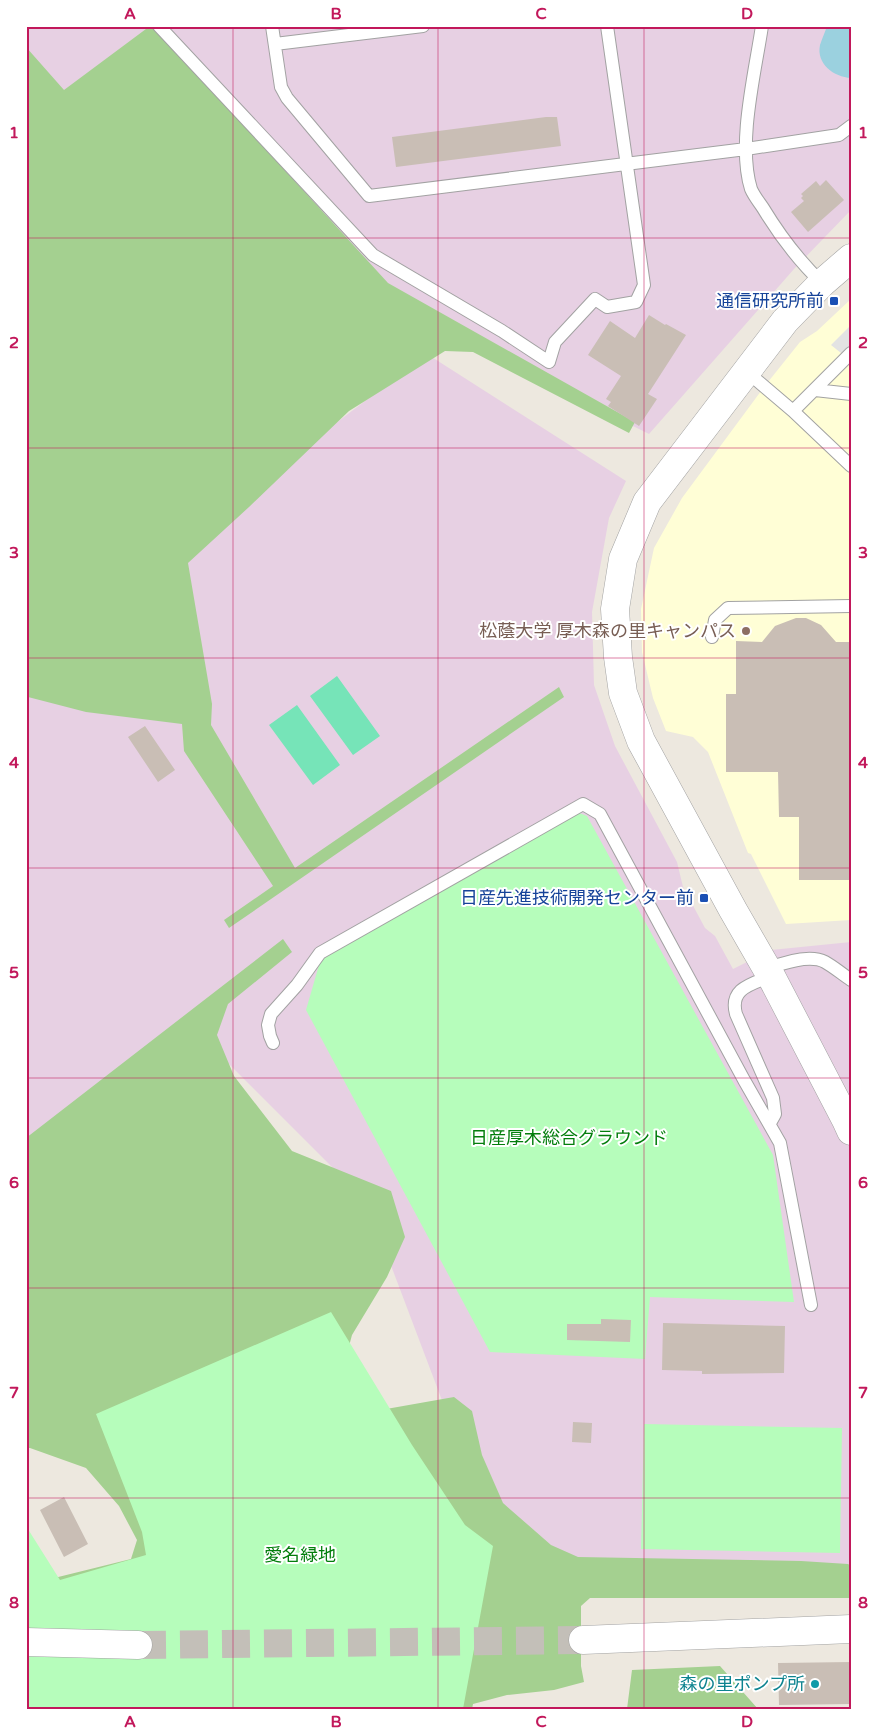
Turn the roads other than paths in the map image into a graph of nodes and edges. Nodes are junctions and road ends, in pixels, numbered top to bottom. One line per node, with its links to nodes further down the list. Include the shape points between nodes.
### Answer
1 (159, 26): 9 (lane, via 373,255 502,330 549,362 555,342 595,299 607,307 636,302 644,285)
2 (272, 26): 6 (lane)
3 (423, 26): 6 (lane)
4 (607, 26): 9 (lane)
5 (762, 26): 8 (lane, via 747,120)
6 (275, 44): 9 (lane, via 281,87 287,98 369,196)
7 (851, 126): 8 (lane, via 839,135)
8 (746, 149): 9 (lane); 11 (lane, via 752,190 774,226)
9 (626, 163)
10 (851, 258): 11 (street)
11 (822, 283): 13 (street, via 785,321)
12 (851, 353): 14 (lane)
13 (746, 371): 16 (lane); 20 (street, via 647,502 623,559 615,609 624,693 640,741)
14 (814, 390): 15 (lane); 16 (lane)
15 (851, 394)
16 (793, 411): 17 (lane)
17 (851, 466)
18 (851, 606): 19 (lane, via 728,608 714,620)
19 (712, 637)
20 (769, 972): 21 (lane, via 782,963 806,959 824,961); 23 (lane, via 739,992 733,1005 773,1098 775,1114); 24 (street)
21 (851, 980)
22 (273, 1043): 23 (lane, via 268,1025 271,1014 320,952 582,804 600,814)
23 (770, 1123): 25 (lane, via 780,1143)
24 (851, 1131)
25 (811, 1305)
26 (851, 1629): 27 (street)
27 (584, 1640)
28 (26, 1642): 29 (street)
29 (138, 1646)

